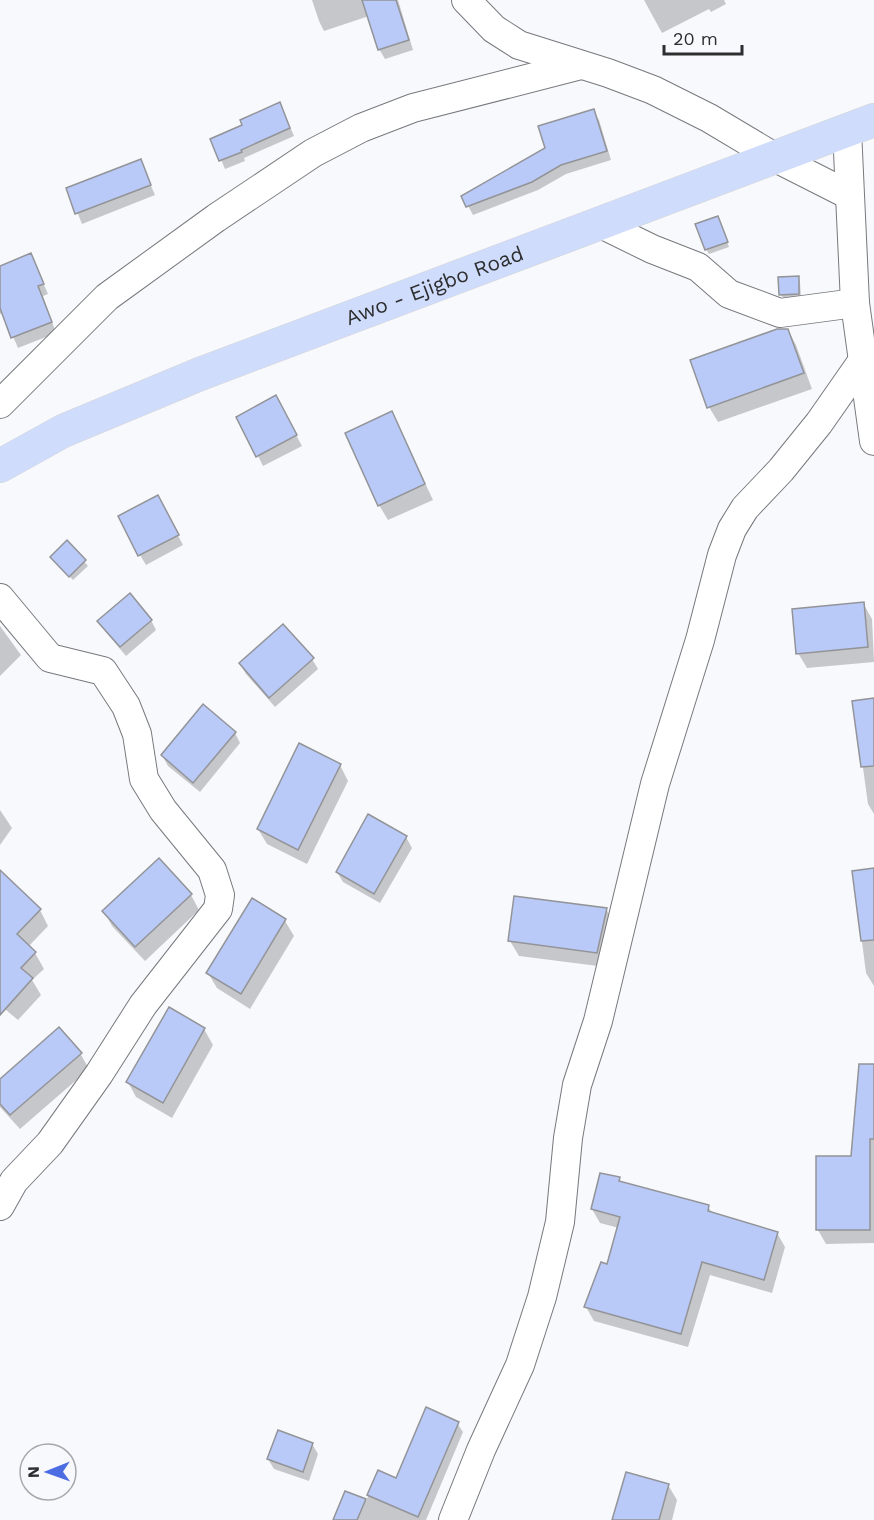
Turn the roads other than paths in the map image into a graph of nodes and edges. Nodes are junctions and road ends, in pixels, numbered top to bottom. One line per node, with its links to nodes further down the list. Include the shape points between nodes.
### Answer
1 (466, 0): 2 (street, via 494,29 519,45)
2 (581, 66): 4 (street, via 653,90); 9 (street, via 413,108 361,128 313,153 107,297)
3 (860, 125): 4 (main road, Awo - Ejigbo Road); 5 (street)
4 (776, 158): 5 (street); 6 (main road, Awo - Ejigbo Road)
5 (849, 195): 7 (street)
6 (599, 223): 7 (street, via 699,267 729,294 780,313); 11 (main road, Awo - Ejigbo Road, via 200,374 63,431)
7 (855, 303): 8 (street)
8 (862, 360): 10 (street); 15 (street, via 819,423 745,508 722,555 655,784 598,1021 577,1085 560,1222 542,1296 520,1365)
9 (0, 404)
10 (874, 441)
11 (0, 466)
12 (0, 598): 13 (street, via 50,658 103,671 126,706 137,734 144,779 163,810 212,870 220,895 218,909 143,1005 50,1143)
13 (7, 1175): 14 (street)
14 (0, 1206)
15 (453, 1520)

